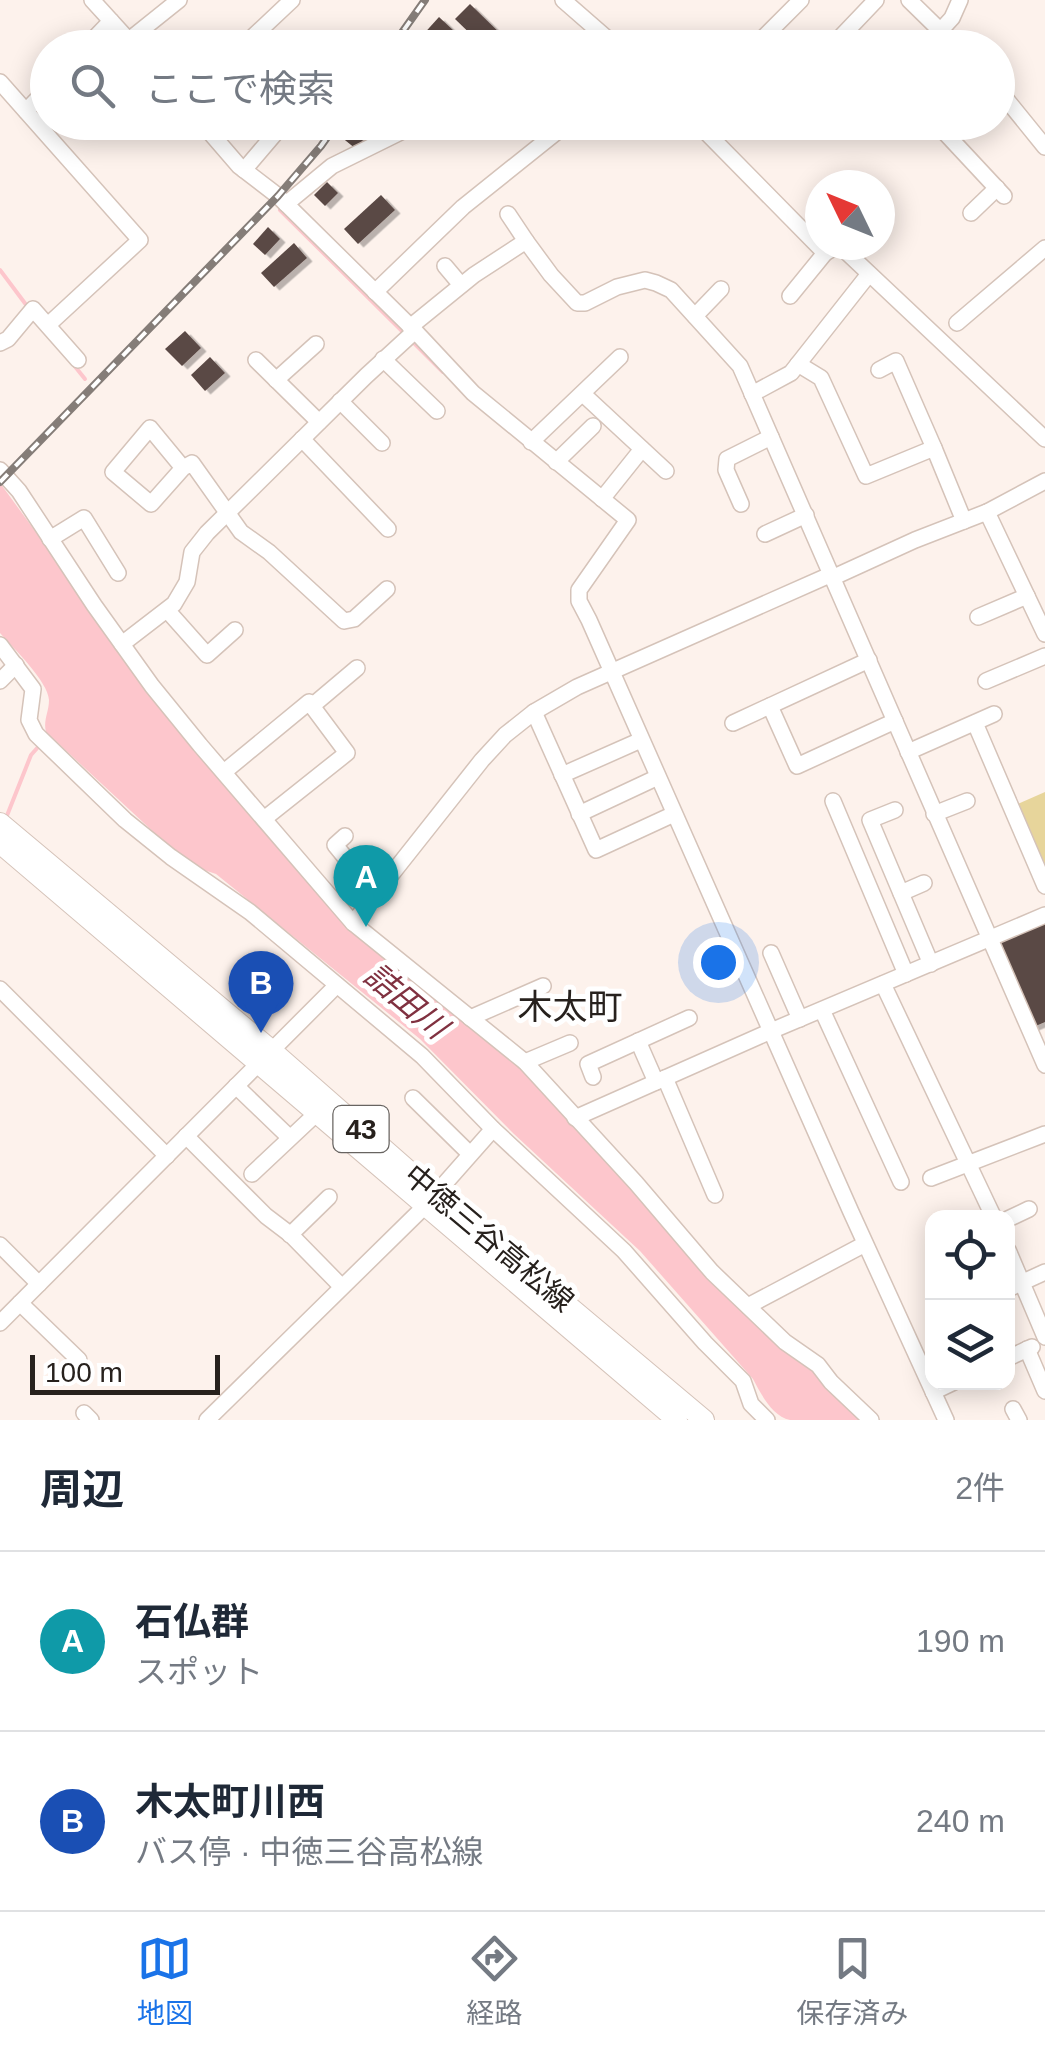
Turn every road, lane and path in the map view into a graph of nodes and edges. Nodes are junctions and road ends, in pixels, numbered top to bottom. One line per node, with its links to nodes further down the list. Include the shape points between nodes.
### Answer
1 (92, 0): 9 (street)
2 (179, 0): 12 (street)
3 (292, 0): 13 (street)
4 (563, 0): 14 (street)
5 (801, 0): 15 (street)
6 (876, 0): 16 (street)
7 (909, 0): 17 (street)
8 (960, 0): 17 (street)
9 (110, 21): 10 (street); 11 (street)
10 (102, 30)
11 (119, 30)
12 (147, 30)
13 (260, 30)
14 (597, 30)
15 (771, 30)
16 (847, 30)
17 (941, 30)
18 (0, 82): 20 (street)
19 (30, 107): 20 (street)
20 (26, 111): 22 (street)
21 (1015, 111): 31 (street)
22 (30, 116)
23 (52, 140): 49 (street, via 140,240)
24 (217, 140): 32 (street)
25 (270, 140): 32 (street)
26 (387, 140): 30 (street)
27 (547, 140): 45 (street)
28 (714, 140): 36 (street)
29 (952, 140): 34 (street, via 1000,192)
30 (383, 142): 33 (street, via 332,166)
31 (1045, 147)
32 (244, 170): 33 (street)
33 (286, 204): 45 (street)
34 (971, 213)
35 (508, 214): 37 (street)
36 (805, 231)
37 (526, 240): 43 (street); 47 (street, via 577,303 644,280 671,290)
38 (1045, 248): 48 (street)
39 (819, 260): 46 (street)
40 (854, 260): 42 (street)
41 (445, 266): 43 (street)
42 (869, 274): 57 (street); 68 (street)
43 (461, 285): 50 (street)
44 (721, 289): 47 (street)
45 (375, 292): 50 (street)
46 (790, 296)
47 (695, 316): 61 (street, via 740,366)
48 (957, 323)
49 (48, 326): 51 (street, via 31,311); 55 (street)
50 (413, 329): 54 (street); 69 (street)
51 (0, 344)
52 (316, 344): 59 (street)
53 (620, 358): 60 (street)
54 (384, 359): 62 (street); 63 (street)
55 (78, 360)
56 (256, 360): 59 (street)
57 (798, 364): 61 (street); 71 (street, via 821,378 866,476)
58 (879, 370): 71 (street, via 896,362)
59 (276, 380): 64 (street)
60 (583, 394): 69 (street); 72 (street)
61 (752, 394): 66 (street)
62 (340, 401): 64 (street); 70 (street)
63 (436, 412)
64 (319, 422): 67 (street)
65 (593, 426): 73 (street)
66 (771, 437): 79 (street, via 727,459); 82 (street)
67 (302, 439): 81 (street); 84 (street)
68 (1045, 439)
69 (532, 442): 73 (street)
70 (382, 444)
71 (934, 448): 83 (street)
72 (642, 450): 76 (street); 78 (street)
73 (556, 462): 78 (street)
74 (183, 468): 74 (street, via 150,428 112,472 151,504); 81 (street, via 192,463)
75 (0, 470): 86 (street)
76 (666, 471)
77 (1045, 481): 80 (street)
78 (602, 499): 101 (street, via 628,520 578,590)
79 (742, 504)
80 (986, 512): 83 (street); 90 (street)
81 (228, 514): 89 (street, via 240,532 344,621); 91 (street, via 192,552 187,582)
82 (806, 515): 85 (street); 88 (street)
83 (964, 521): 88 (street)
84 (388, 529)
85 (765, 534)
86 (50, 539): 87 (street, via 84,518); 95 (street)
87 (118, 573)
88 (833, 576): 98 (street); 101 (street)
89 (388, 589)
90 (1027, 596): 92 (street); 93 (street)
91 (167, 610): 94 (street, via 207,655); 95 (street)
92 (978, 617)
93 (1043, 624)
94 (235, 630)
95 (122, 644): 113 (street)
96 (0, 645): 99 (street)
97 (1045, 656): 103 (street)
98 (869, 660): 105 (street); 108 (street)
99 (16, 665): 102 (street); 138 (street, via 32,689 29,720 36,734 125,820)
100 (358, 668): 104 (street)
101 (610, 671): 106 (street); 111 (street)
102 (0, 681)
103 (986, 681)
104 (312, 706): 113 (street); 123 (street, via 346,752)
105 (770, 706): 108 (street, via 798,766); 109 (street)
106 (534, 712): 114 (street); 130 (street, via 482,760)
107 (994, 714): 110 (street)
108 (895, 721): 112 (street)
109 (733, 723)
110 (974, 723): 112 (street); 128 (street)
111 (641, 740): 114 (street); 115 (street)
112 (908, 752): 122 (street)
113 (224, 772): 123 (street)
114 (562, 775): 120 (street)
115 (658, 777): 120 (street); 121 (street)
116 (833, 801): 136 (street)
117 (967, 801): 122 (street)
118 (0, 807): 141 (main road, via 166,952)
119 (894, 810): 129 (street, via 870,820)
120 (579, 814): 121 (street, via 596,850)
121 (674, 814): 146 (street)
122 (934, 814): 133 (street)
123 (264, 820): 132 (street)
124 (0, 824): 126 (main road, 中徳三谷高松線 / 43)
125 (336, 844): 130 (street)
126 (7, 849): 141 (main road, 中徳三谷高松線 / 43); 141 (main road, via 120,964)
127 (924, 883): 129 (street)
128 (1045, 886)
129 (901, 893): 135 (street)
130 (375, 894): 132 (street)
131 (1045, 915): 133 (street)
132 (353, 923): 143 (street)
133 (990, 940): 135 (street); 151 (street)
134 (771, 953): 145 (street)
135 (931, 964): 136 (street)
136 (906, 974): 137 (street)
137 (882, 984): 142 (street); 164 (street)
138 (337, 985): 149 (street); 158 (street, via 422,1056)
139 (542, 986): 143 (street)
140 (0, 989): 163 (street)
141 (184, 990): 149 (main road, 中徳三谷高松線 / 43)
142 (822, 1010): 145 (street); 167 (street)
143 (470, 1018): 150 (street)
144 (689, 1018): 147 (street)
145 (800, 1019): 146 (street)
146 (771, 1031): 153 (street); 175 (street)
147 (638, 1041): 152 (street, via 588,1064); 153 (street)
148 (570, 1043): 150 (street)
149 (265, 1057): 154 (street); 156 (main road, 中徳三谷高松線 / 43); 170 (main road, 中徳三谷高松線 / 43)
150 (525, 1062): 157 (street)
151 (1045, 1066)
152 (593, 1077)
153 (660, 1080): 157 (street); 168 (street)
154 (236, 1086): 160 (street); 161 (street)
155 (412, 1098): 162 (street)
156 (317, 1113): 161 (street); 170 (main road, 中徳三谷高松線 / 43)
157 (575, 1118): 182 (street)
158 (493, 1129): 162 (street); 194 (street, via 624,1251 743,1381 751,1404)
159 (1045, 1134): 164 (street)
160 (186, 1136): 163 (street); 174 (street)
161 (289, 1137): 165 (street)
162 (470, 1154): 170 (street)
163 (167, 1156): 178 (street)
164 (968, 1164): 166 (street); 172 (street)
165 (252, 1174)
166 (931, 1178)
167 (901, 1182)
168 (715, 1196)
169 (328, 1198): 174 (street)
170 (430, 1200): 179 (street); 192 (main road, 中徳三谷高松線 / 43); 193 (main road, 中徳三谷高松線 / 43)
171 (1029, 1209): 173 (street)
172 (990, 1210)
173 (1015, 1216)
174 (290, 1234): 179 (street)
175 (865, 1244): 182 (street); 190 (street)
176 (0, 1245): 178 (street)
177 (1045, 1272): 180 (street)
178 (38, 1284): 181 (street)
179 (341, 1286): 191 (street)
180 (1015, 1286): 184 (street)
181 (20, 1303): 183 (street); 187 (street)
182 (748, 1306): 195 (street)
183 (0, 1323)
184 (1045, 1339): 185 (street)
185 (1027, 1349): 186 (street); 189 (street)
186 (1015, 1355)
187 (79, 1360)
188 (937, 1390): 190 (street)
189 (1045, 1390)
190 (933, 1392): 196 (street)
191 (207, 1420)
192 (677, 1420)
193 (704, 1420)
194 (767, 1420)
195 (872, 1420)
196 (946, 1420)

